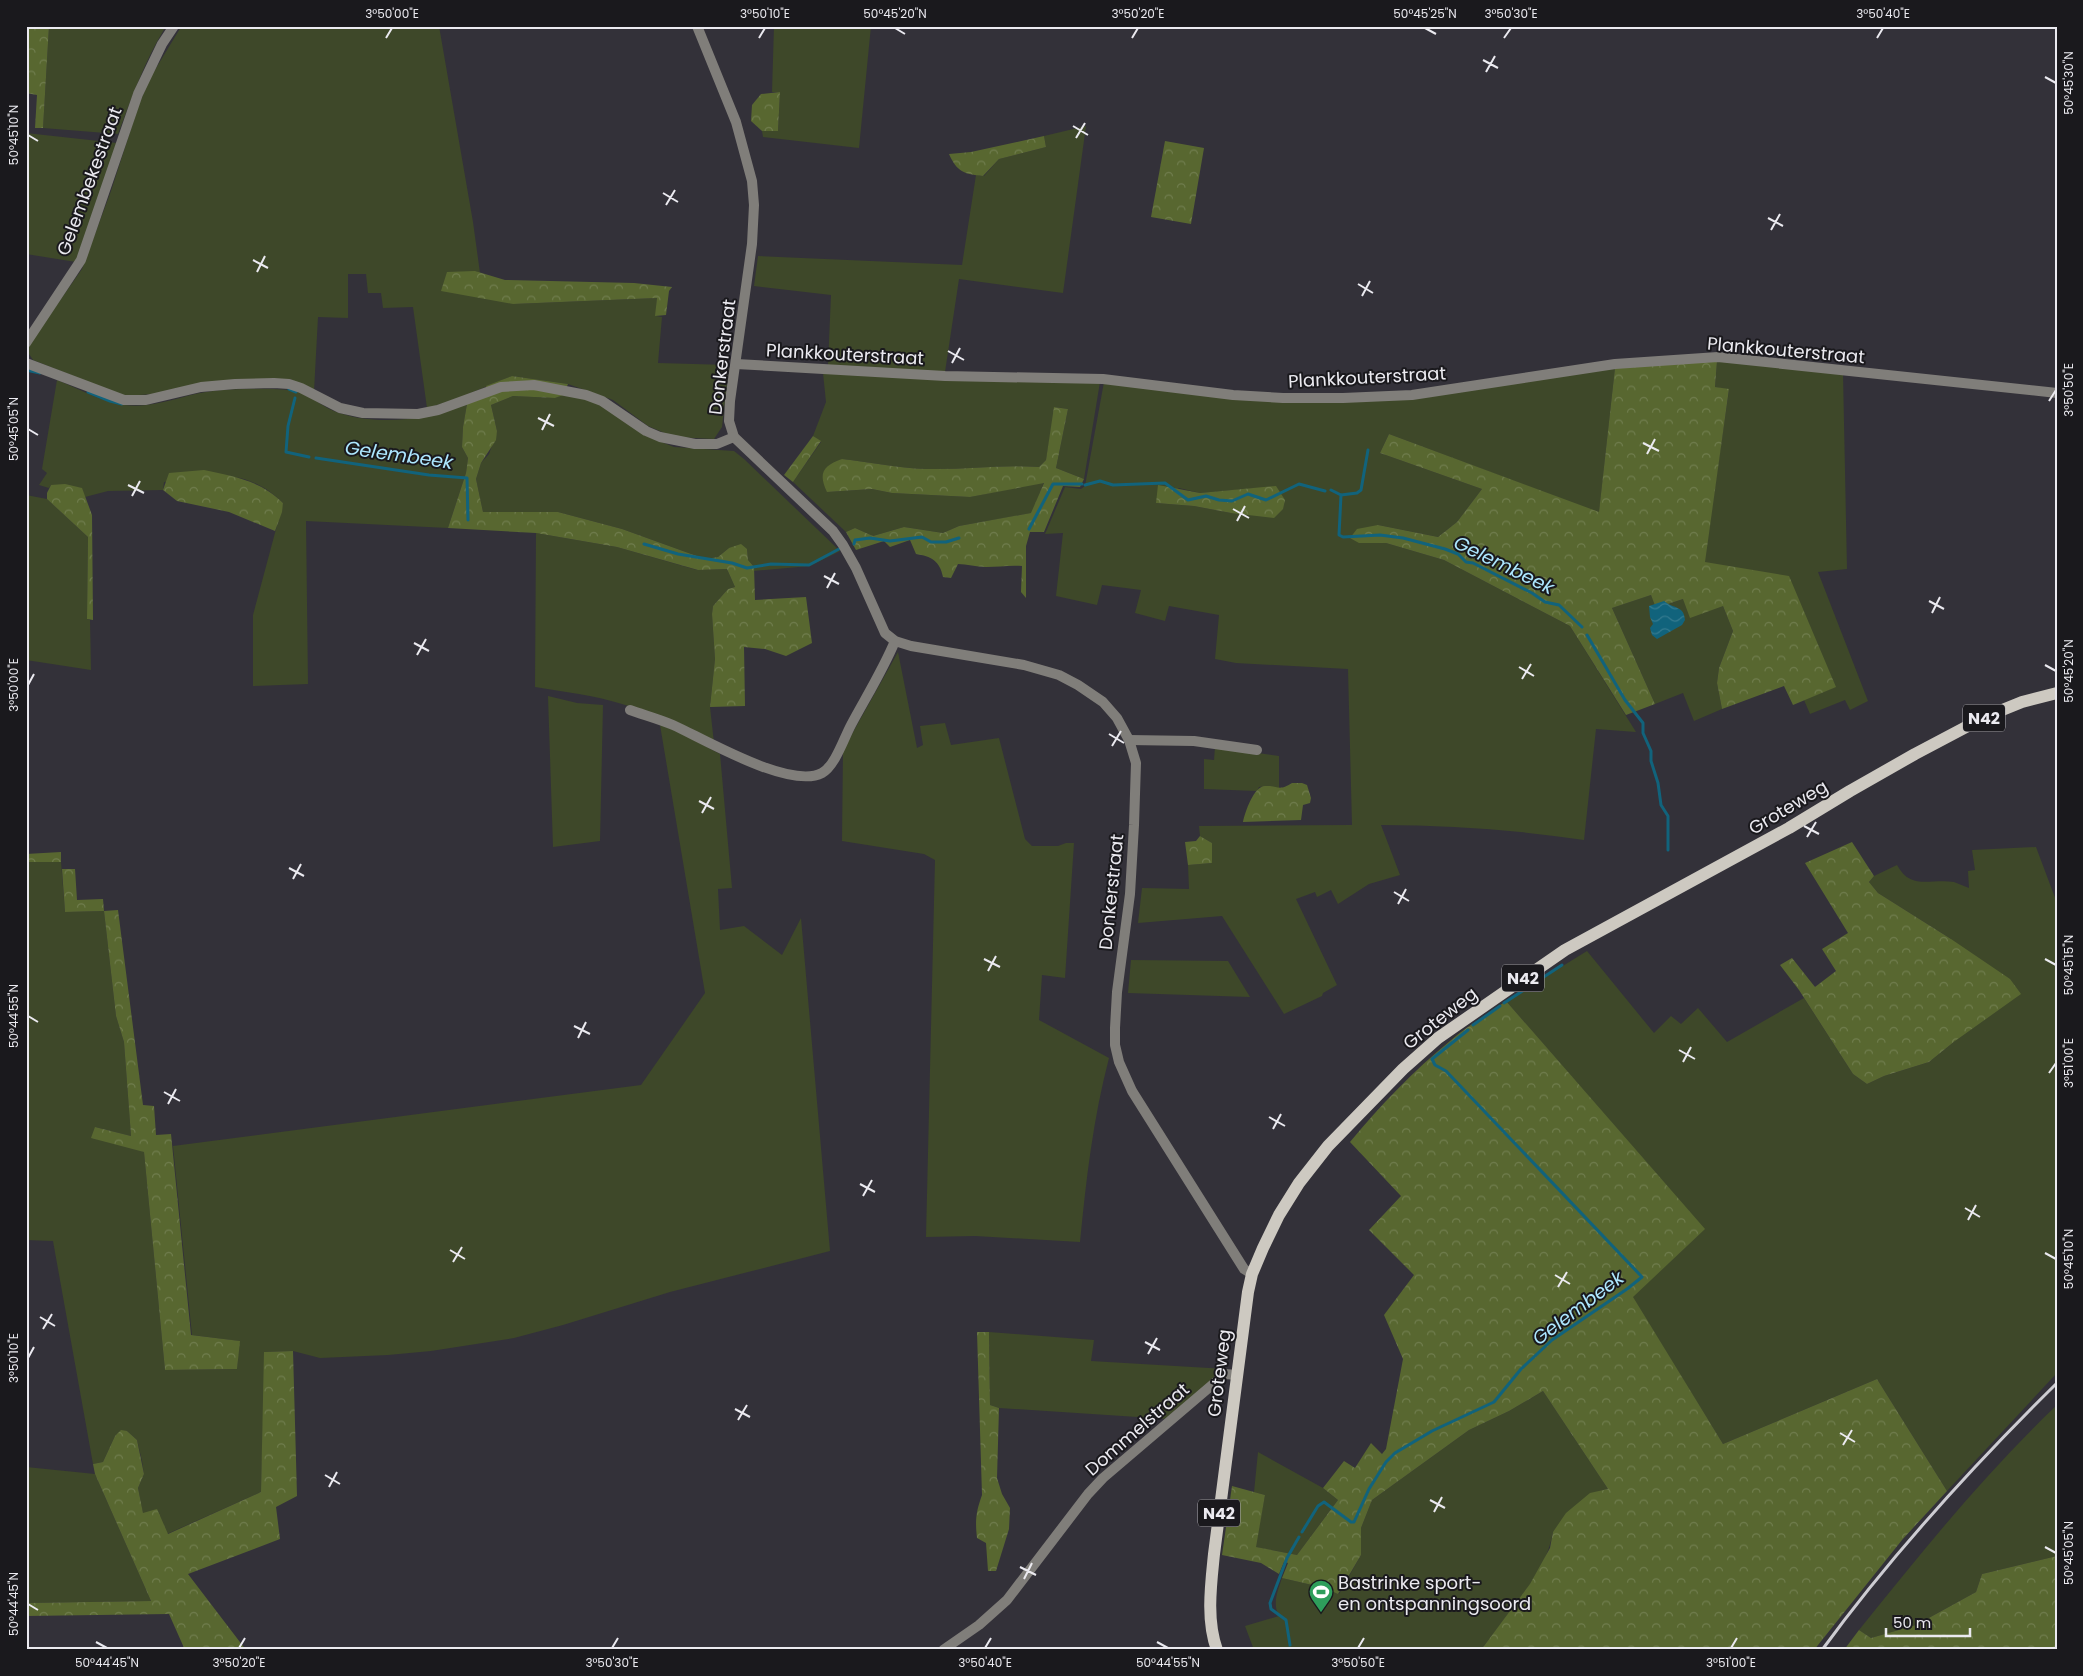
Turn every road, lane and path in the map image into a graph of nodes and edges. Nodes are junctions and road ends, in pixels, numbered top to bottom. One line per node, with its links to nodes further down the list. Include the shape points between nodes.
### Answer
1 (174, 26): 3 (street, Gelembekestraat, via 138,94 81,260)
2 (697, 26): 5 (street, Donkerstraat, via 736,122 752,180 752,244)
3 (26, 343)
4 (26, 363): 7 (street, via 124,400 146,400 201,387 274,383 301,388 340,408 363,413 418,414 501,387 534,385 602,401 660,437 695,444 717,444)
5 (736, 364): 6 (street, Plankkouterstraat, via 945,376 1103,379 1233,395 1342,398 1422,394 1616,364 1718,357); 7 (street, Donkerstraat, via 729,421)
6 (2057, 393)
7 (734, 437): 8 (street, Donkerstraat, via 833,531 856,568 885,633)
8 (895, 641): 10 (street, via 886,665 829,768 815,776 789,776 737,756 672,724); 11 (street, Donkerstraat, via 1024,665 1059,675 1103,702)
9 (2057, 693): 13 (main road, Groteweg / N42, via 1984,717 1915,754 1781,833 1564,950 1438,1038 1328,1146 1299,1182 1279,1215)
10 (630, 710)
11 (1130, 740): 12 (street, via 1194,741); 13 (street, Donkerstraat, via 1136,763 1136,797 1130,894 1117,992 1116,1045 1119,1062 1132,1091 1244,1269)
12 (1257, 750)
13 (1252, 1274): 14 (main road, Groteweg / N42)
14 (1236, 1375): 15 (street, Dommelstraat, via 1225,1374 1120,1462 1088,1494 1007,1600); 16 (main road, Groteweg / N42, via 1211,1591 1211,1622)
15 (943, 1650)
16 (1217, 1650)

